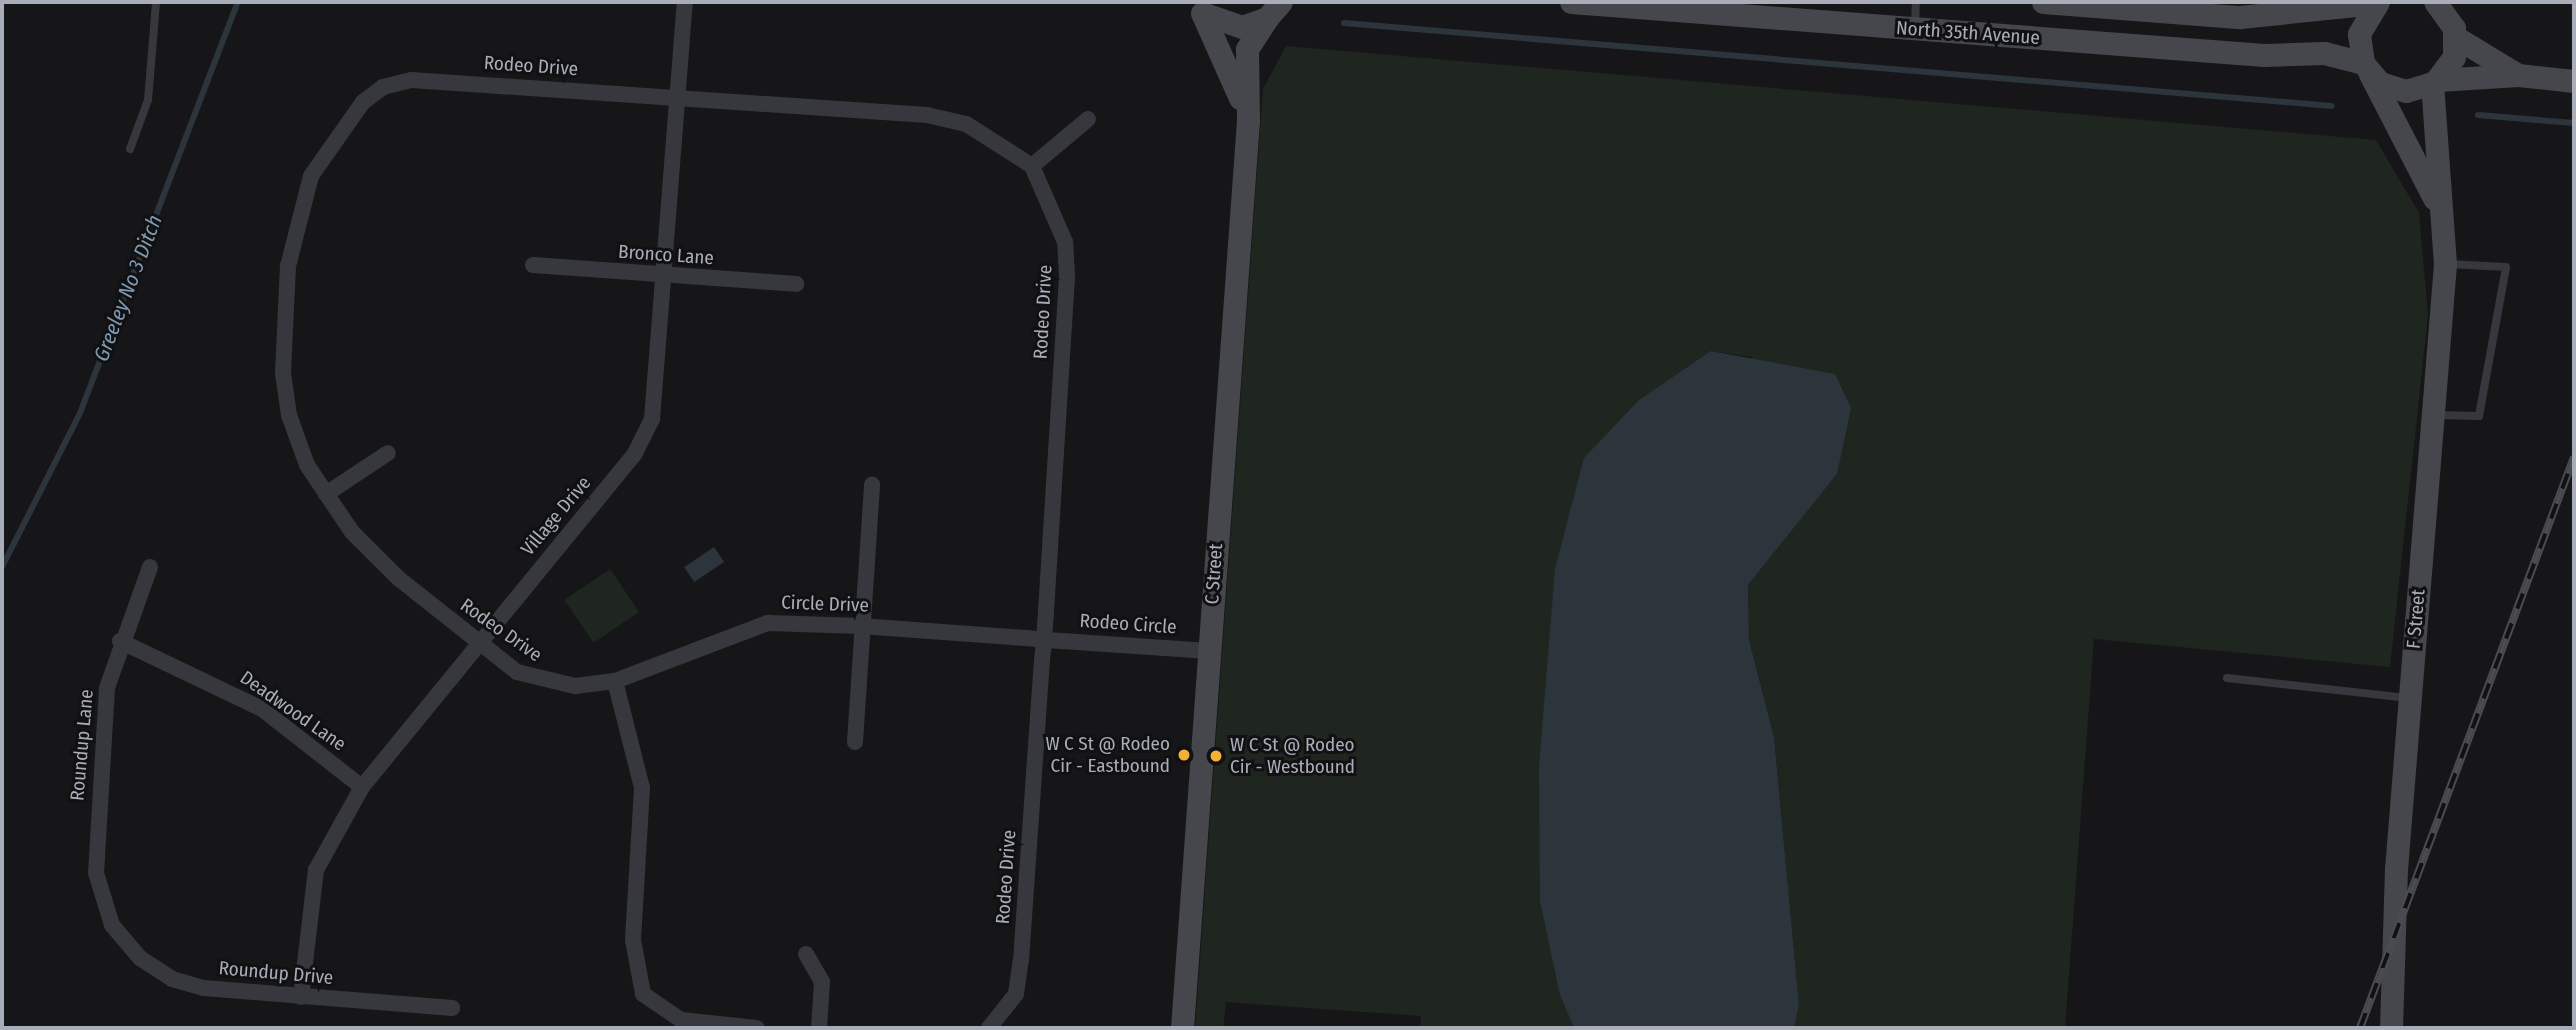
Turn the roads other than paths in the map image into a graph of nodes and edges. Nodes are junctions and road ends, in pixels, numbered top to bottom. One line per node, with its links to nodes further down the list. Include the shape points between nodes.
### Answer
1 (156, 2): 20 (lane, via 148,100)
2 (685, 2): 17 (street, Village Drive)
3 (1571, 2): 11 (street, North 35th Avenue)
4 (1916, 2): 11 (lane)
5 (2043, 2): 6 (street, North 35th Avenue, via 2239,17)
6 (2376, 2): 13 (street, via 2359,34)
7 (2435, 2): 12 (street)
8 (2447, 2): 12 (street)
9 (1196, 6): 10 (street, via 1242,27); 19 (street, C Street, via 1226,54)
10 (1278, 8): 19 (street, C Street, via 1247,49)
11 (1915, 29): 13 (street, North 35th Avenue, via 2264,55 2323,53)
12 (2456, 33): 14 (street); 16 (street)
13 (2367, 68): 16 (street, North 35th Avenue, via 2393,88); 22 (street, F Street)
14 (2518, 75): 15 (street); 16 (street)
15 (2574, 81)
16 (2435, 82): 22 (street, F Street)
17 (678, 97): 21 (street, Rodeo Drive, via 927,115 966,124); 25 (street, Village Drive); 30 (street, Rodeo Drive, via 411,80 383,87 344,123 306,188 288,266 283,373 289,415)
18 (1088, 119): 21 (street)
19 (1248, 120): 36 (street, C Street)
20 (130, 149)
21 (1032, 166): 33 (street, Rodeo Drive, via 1068,256)
22 (2441, 210): 23 (street, F Street)
23 (2445, 264): 27 (street, F Street); 27 (lane, via 2506,268 2479,416)
24 (533, 265): 25 (street, Bronco Lane)
25 (665, 277): 26 (street, Bronco Lane); 35 (street, Village Drive, via 652,419 634,455)
26 (796, 284)
27 (2432, 415): 39 (street, F Street)
28 (388, 453): 30 (street)
29 (873, 485): 32 (street)
30 (326, 494): 35 (street, Rodeo Drive, via 398,578)
31 (150, 567): 34 (street, Roundup Lane)
32 (861, 626): 33 (street, Circle Drive); 38 (street, Circle Drive, via 768,623 742,628); 40 (street)
33 (1044, 640): 36 (street, Rodeo Circle); 48 (street, Rodeo Drive, via 1021,960 1016,994)
34 (120, 641): 41 (street, Deadwood Lane, via 262,709); 42 (street, Roundup Lane, via 107,688 96,873)
35 (478, 643): 38 (street, Rodeo Drive, via 542,683); 41 (street, Village Drive)
36 (1209, 651): 49 (street, C Street)
37 (2227, 678): 39 (lane)
38 (615, 681): 46 (street, via 642,788 633,940 643,994 681,1020)
39 (2410, 698): 50 (street, F Street)
40 (855, 742)
41 (362, 787): 44 (street, Village Drive, via 316,870)
42 (116, 930): 44 (street, Roundup Drive, via 140,958 172,979)
43 (806, 954): 47 (street, via 821,982)
44 (301, 997): 45 (street, Roundup Drive)
45 (452, 1008)
46 (757, 1028)
47 (819, 1028)
48 (989, 1028)
49 (1182, 1028)
50 (2391, 1028)

